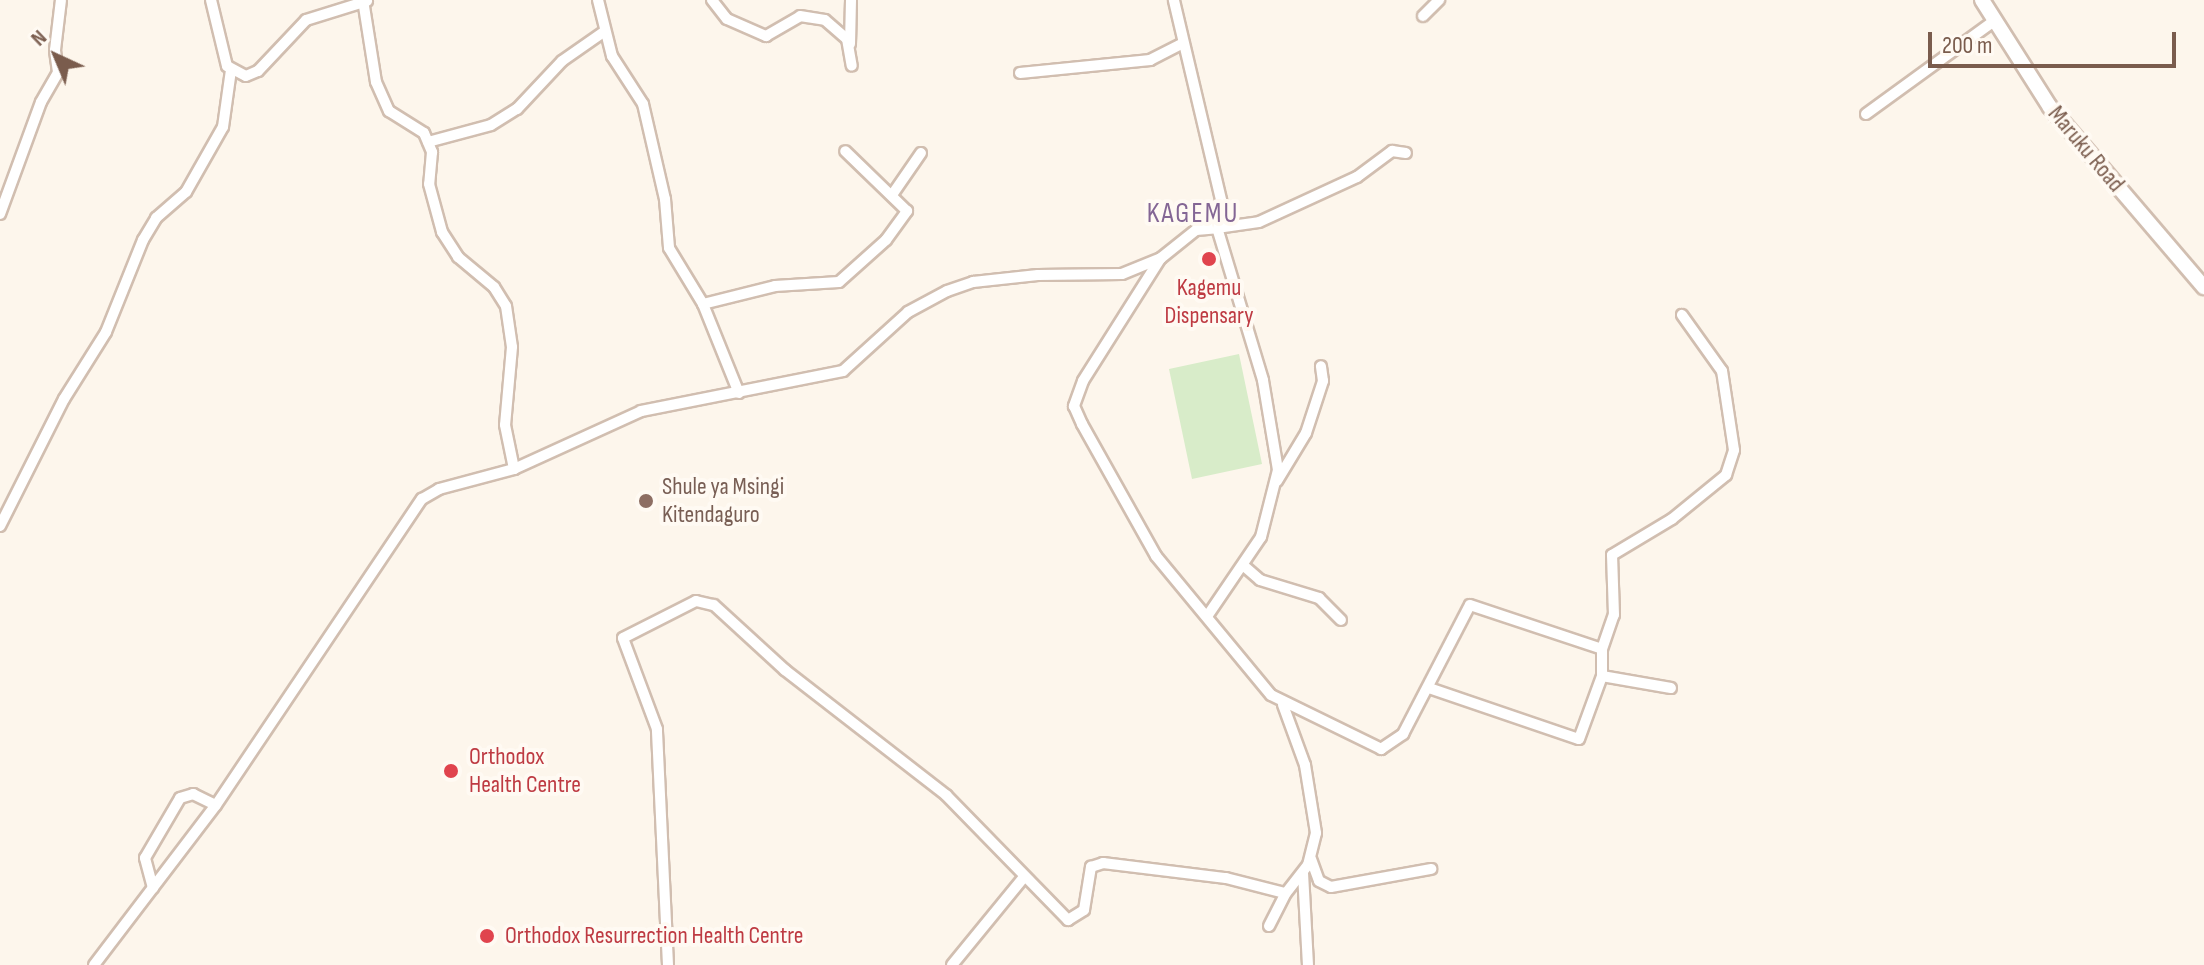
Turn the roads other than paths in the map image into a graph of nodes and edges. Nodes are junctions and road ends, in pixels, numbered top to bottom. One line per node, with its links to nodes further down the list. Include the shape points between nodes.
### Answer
1 (61, 0): 24 (street, via 58,72 41,102)
2 (211, 0): 16 (street)
3 (598, 0): 12 (street)
4 (712, 0): 14 (street, via 727,19 757,34 770,36 806,15 825,20)
5 (851, 0): 14 (street)
6 (1174, 0): 13 (street)
7 (1439, 0): 10 (street)
8 (1982, 0): 11 (street, Maruku Road)
9 (365, 1): 16 (street, via 306,20 252,75); 19 (street, via 376,82 389,111 412,123)
10 (1423, 16)
11 (1994, 21): 18 (street); 27 (street, Maruku Road, via 2069,131)
12 (605, 31): 19 (street, via 571,53 517,109 491,125); 28 (street, via 617,65 643,104 665,199 669,248)
13 (1182, 44): 17 (street, via 1150,60); 25 (street, via 1223,208)
14 (850, 46): 15 (street)
15 (852, 66)
16 (231, 70): 34 (street, via 223,127 186,192 156,218 143,240 106,332 64,399)
17 (1020, 73)
18 (1866, 114)
19 (428, 142): 32 (street, via 429,184 442,232 458,257 494,287 506,306 512,347 505,425)
20 (845, 151): 23 (street)
21 (921, 153): 23 (street)
22 (1406, 153): 25 (street, via 1392,151 1357,177 1259,222)
23 (892, 195): 28 (street, via 906,209 906,217 841,281 750,290)
24 (0, 214)
25 (1217, 228): 26 (street, via 1196,230); 33 (street, via 1269,407)
26 (1161, 258): 31 (street, via 1122,274 973,282 908,312 843,371); 36 (street, via 1083,381 1074,406 1156,556)
27 (2204, 287)
28 (703, 304): 31 (street)
29 (1682, 315): 38 (street, via 1720,362 1732,460 1726,475 1707,494 1612,555 1614,615)
30 (1321, 366): 33 (street, via 1323,381 1306,433)
31 (739, 393): 32 (street, via 631,415)
32 (514, 469): 43 (street, via 439,489 414,507)
33 (1277, 481): 35 (street, via 1265,529)
34 (0, 526)
35 (1244, 566): 36 (street); 37 (street, via 1260,580 1319,598)
36 (1208, 615): 42 (street)
37 (1341, 620)
38 (1602, 649): 39 (street); 40 (street, via 1470,605)
39 (1602, 676): 40 (street, via 1579,739); 41 (street)
40 (1429, 688): 42 (street, via 1403,734 1384,749)
41 (1671, 688)
42 (1283, 705): 44 (street, via 1305,765 1316,820)
43 (216, 805): 48 (street); 48 (street, via 192,793 180,798 147,852 145,865)
44 (1309, 853): 45 (street, via 1319,881 1331,887); 46 (street)
45 (1431, 869)
46 (1303, 873): 49 (street); 54 (street)
47 (1024, 877): 49 (street, via 1070,921 1084,910 1091,867 1103,863 1226,878); 52 (street, via 946,795 785,670 714,605 696,601 623,638 657,729); 53 (street)
48 (153, 888): 51 (street)
49 (1285, 893): 50 (street)
50 (1269, 926)
51 (94, 965)
52 (668, 965)
53 (952, 965)
54 (1308, 965)

